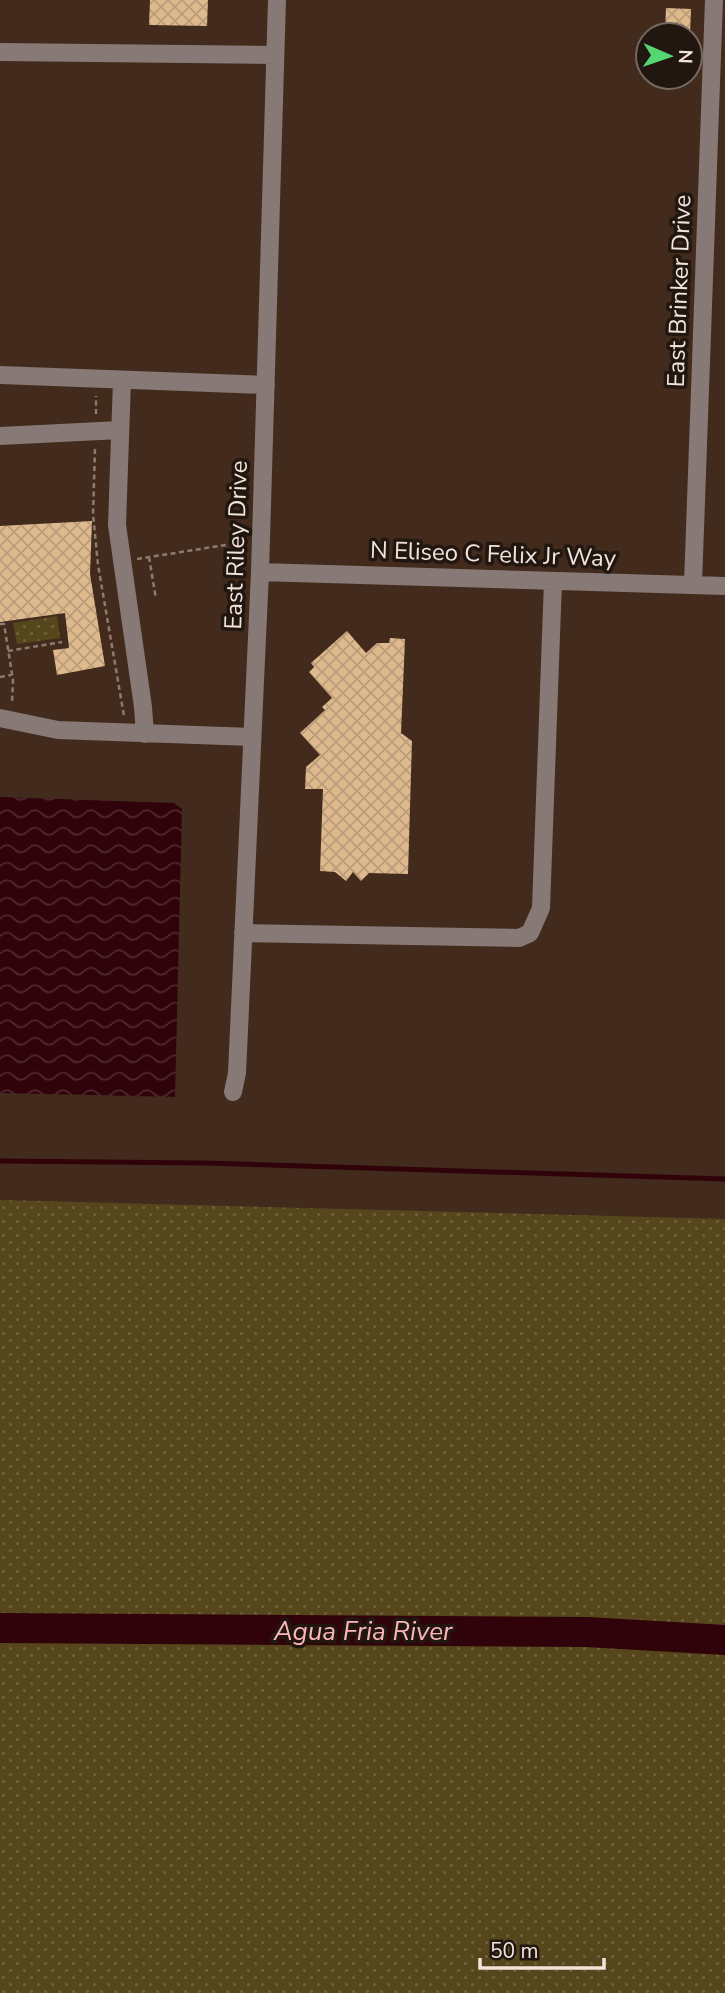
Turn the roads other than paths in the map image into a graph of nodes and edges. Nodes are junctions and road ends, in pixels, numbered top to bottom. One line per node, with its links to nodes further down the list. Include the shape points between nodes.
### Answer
1 (277, 0): 4 (street, East Riley Drive)
2 (714, 0): 12 (street, East Brinker Drive)
3 (0, 51): 4 (street)
4 (275, 55): 7 (street, East Riley Drive)
5 (0, 375): 6 (street)
6 (122, 380): 7 (street); 8 (street)
7 (265, 385): 10 (street, East Riley Drive)
8 (120, 430): 9 (street); 15 (street, via 117,525)
9 (0, 436)
10 (260, 572): 11 (street, N Eliseo C Felix Jr Way); 16 (street, East Riley Drive)
11 (554, 581): 12 (street, N Eliseo C Felix Jr Way); 17 (street, via 541,908 530,933 519,938)
12 (692, 584): 13 (street, N Eliseo C Felix Jr Way)
13 (725, 586)
14 (6, 711): 15 (street, via 58,730)
15 (145, 734): 16 (street)
16 (252, 737): 17 (street, East Riley Drive)
17 (243, 933): 18 (street, East Riley Drive)
18 (233, 1092)

